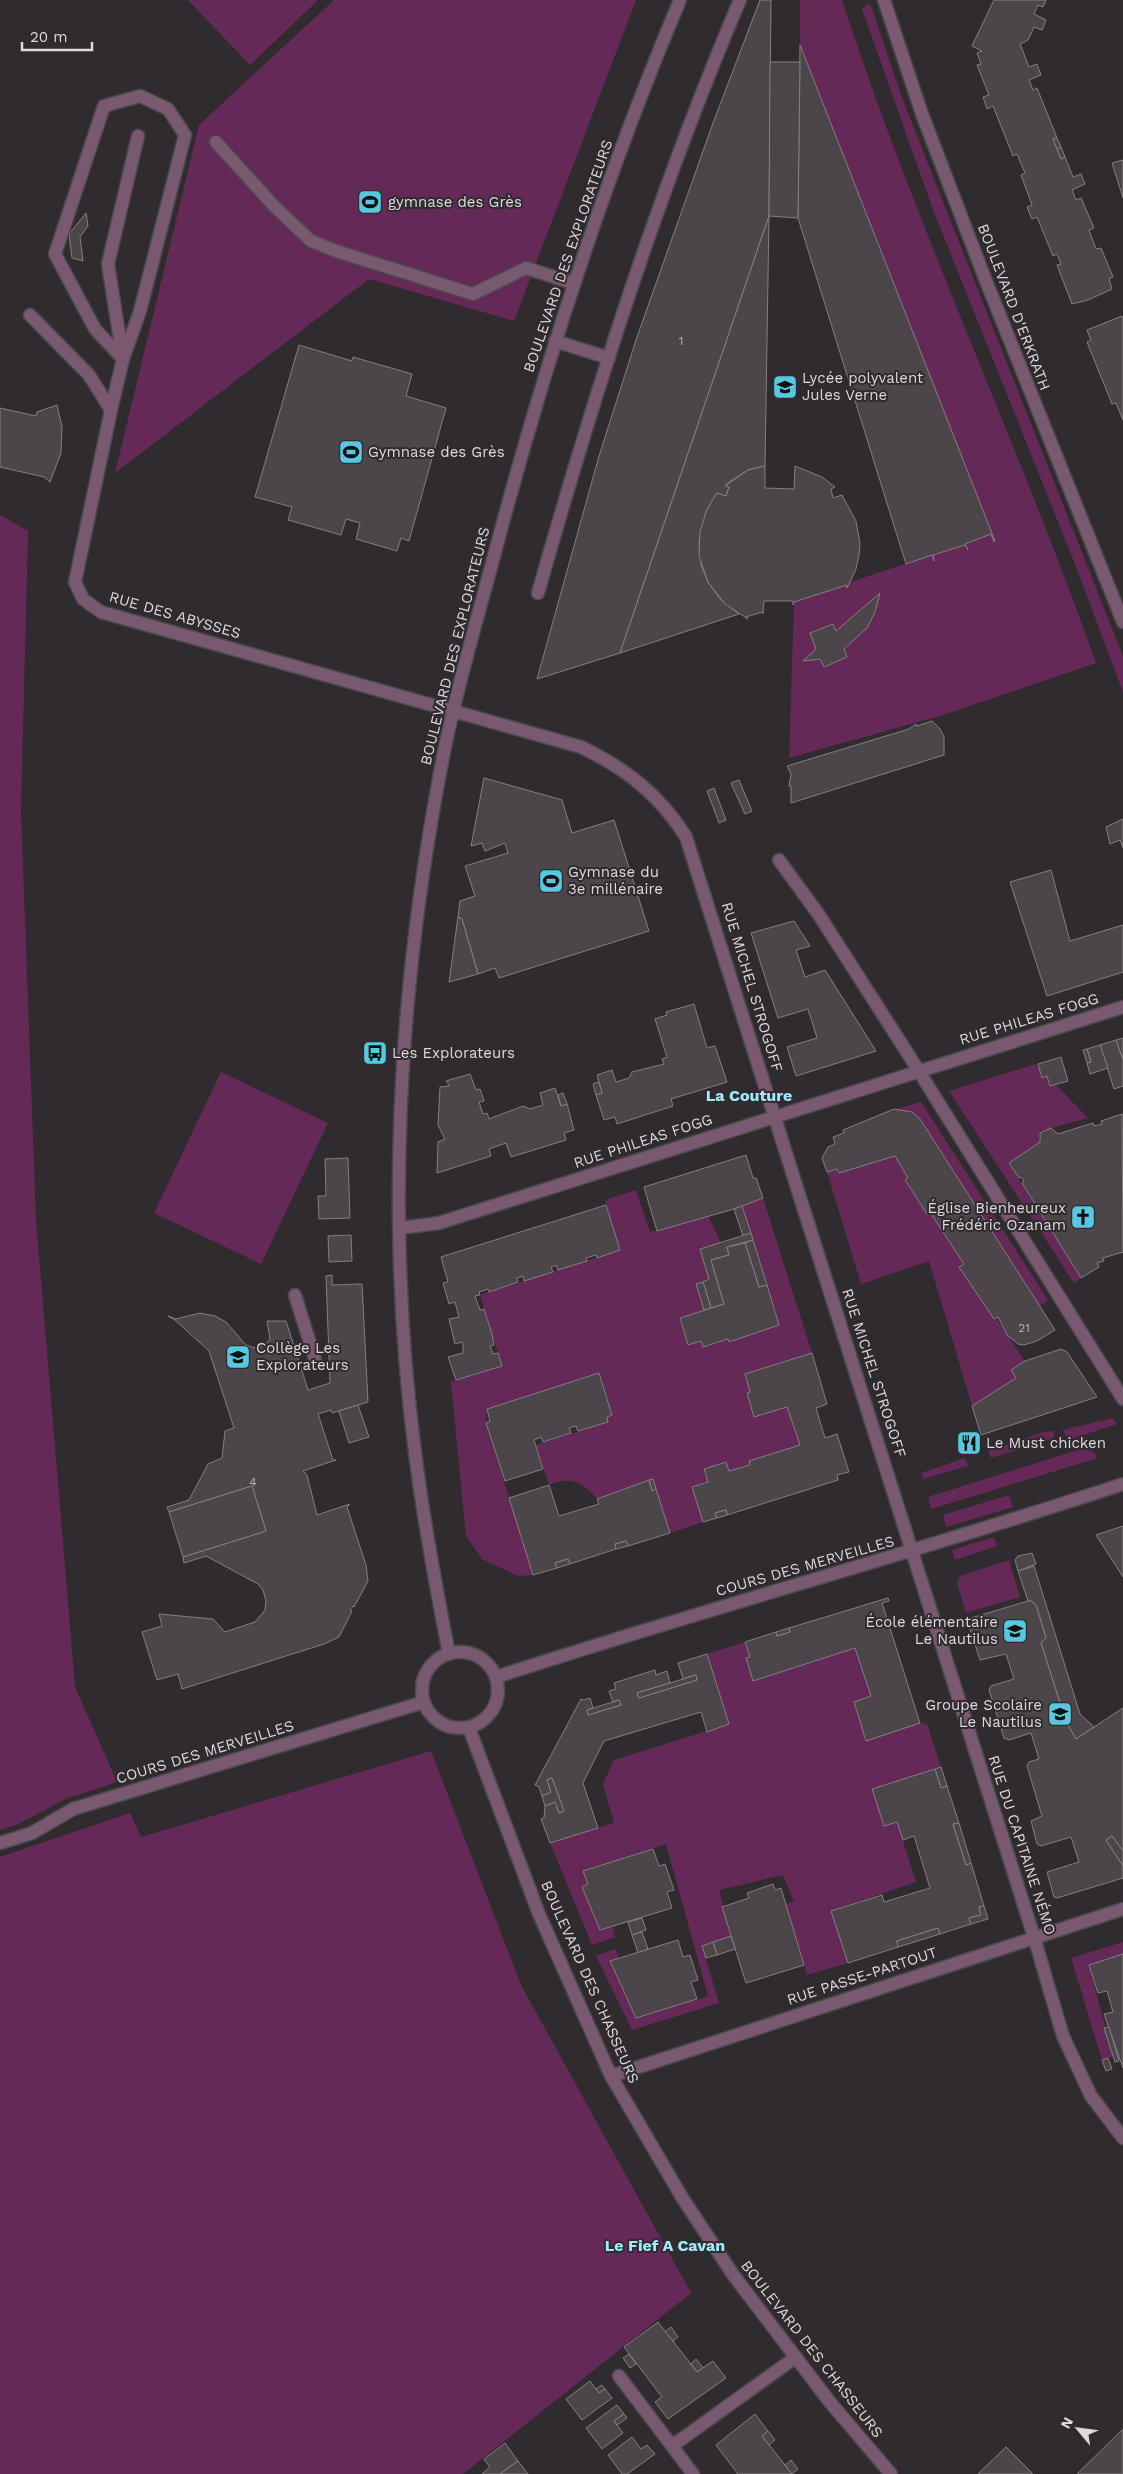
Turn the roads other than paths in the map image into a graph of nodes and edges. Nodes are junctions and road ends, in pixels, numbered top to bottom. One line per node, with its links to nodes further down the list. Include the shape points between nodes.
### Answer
1 (680, 0): 6 (street, BOULEVARD DES EXPLORATEURS)
2 (740, 0): 9 (street, via 656,214)
3 (884, 0): 13 (street, BOULEVARD D'ERKRATH, via 922,114)
4 (138, 136): 10 (street, via 108,264)
5 (216, 142): 6 (street, via 310,241 473,294 526,268)
6 (573, 283): 8 (street, BOULEVARD DES EXPLORATEURS)
7 (30, 315): 11 (street, via 89,375)
8 (555, 341): 9 (street); 14 (street, BOULEVARD DES EXPLORATEURS, via 529,422)
9 (609, 358): 12 (street)
10 (123, 360): 10 (street, RUE DES ABYSSES, via 140,312 185,135 168,109 140,96 104,106 55,254 95,329); 11 (street, RUE DES ABYSSES)
11 (111, 410): 14 (street, RUE DES ABYSSES, via 75,582 82,599 101,612)
12 (538, 593)
13 (1123, 622)
14 (452, 712): 18 (street, RUE MICHEL STROGOFF, via 563,741 602,757 654,795 677,822 692,850); 19 (street, BOULEVARD DES EXPLORATEURS, via 430,824 416,922 403,1072)
15 (779, 860): 17 (street, via 819,915)
16 (1123, 1007): 17 (street, RUE PHILEAS FOGG)
17 (918, 1071): 18 (street, RUE PHILEAS FOGG); 22 (street)
18 (775, 1116): 19 (street, RUE PHILEAS FOGG, via 439,1223); 24 (street, RUE MICHEL STROGOFF)
19 (400, 1228): 25 (street, BOULEVARD DES EXPLORATEURS, via 406,1363 415,1454)
20 (295, 1296): 21 (street)
21 (315, 1359)
22 (1123, 1399)
23 (1123, 1484): 24 (street, COURS DES MERVEILLES)
24 (912, 1552): 26 (street, COURS DES MERVEILLES); 31 (street, RUE DU CAPITAINE NÉMO)
25 (449, 1654): 26 (street, via 463,1652 477,1656 489,1665); 27 (street, via 434,1662 425,1675)
26 (496, 1677): 28 (street, via 498,1688 494,1707 485,1719)
27 (424, 1702): 28 (street, via 429,1714 439,1723 451,1728); 29 (street, COURS DES MERVEILLES, via 73,1809 32,1833)
28 (468, 1728): 32 (street, BOULEVARD DES CHASSEURS, via 539,1914)
29 (0, 1843)
30 (1123, 1910): 31 (street, RUE PASSE-PARTOUT)
31 (1034, 1937): 32 (street, RUE PASSE-PARTOUT); 33 (street, RUE DU CAPITAINE NÉMO, via 1063,2036 1091,2096)
32 (611, 2076): 34 (street, BOULEVARD DES CHASSEURS, via 688,2207 734,2276)
33 (1123, 2138)
34 (796, 2357): 36 (street); 38 (street, BOULEVARD DES CHASSEURS)
35 (620, 2376): 36 (street)
36 (672, 2446): 37 (street)
37 (693, 2474)
38 (891, 2474)

